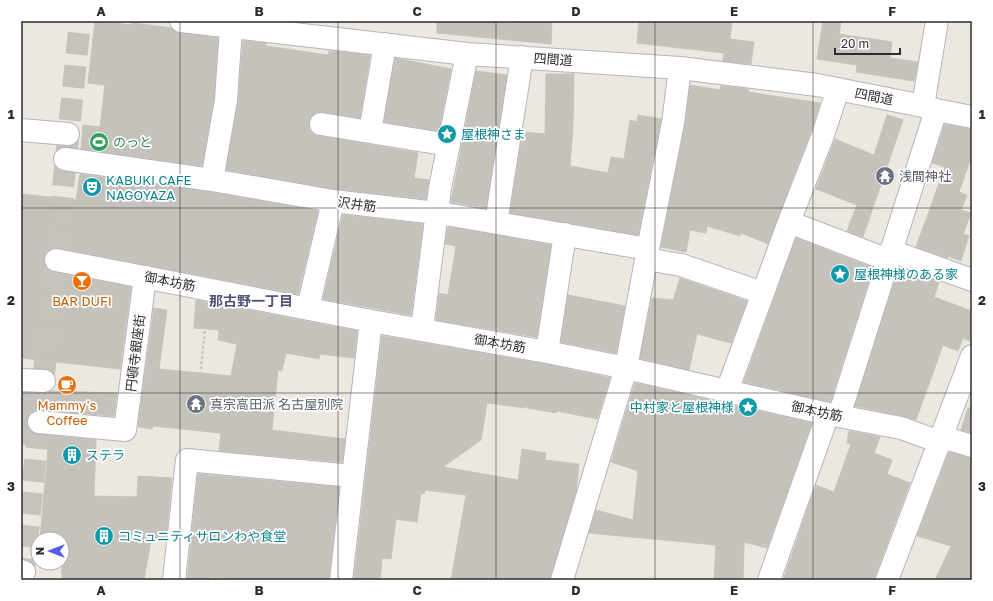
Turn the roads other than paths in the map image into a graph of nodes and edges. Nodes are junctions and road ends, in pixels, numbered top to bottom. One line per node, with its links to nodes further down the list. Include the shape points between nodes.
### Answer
1 (181, 21): 3 (street, 四間道)
2 (937, 21): 9 (street)
3 (231, 27): 4 (street, 四間道); 17 (street, via 226,100)
4 (385, 44): 5 (street, 四間道); 13 (street)
5 (467, 54): 6 (street, 四間道); 15 (street)
6 (522, 57): 7 (street, 四間道); 21 (street)
7 (680, 68): 8 (street, 四間道); 23 (street, via 673,123)
8 (838, 89): 9 (street, 四間道); 20 (street)
9 (930, 108): 10 (street, 四間道); 24 (street)
10 (972, 117)
11 (321, 124): 13 (street)
12 (21, 130): 14 (street)
13 (370, 132): 15 (street)
14 (68, 134)
15 (449, 145): 19 (street)
16 (65, 159): 17 (street, 沢井筋)
17 (212, 180): 18 (street, 沢井筋)
18 (333, 201): 19 (street, 沢井筋); 29 (street)
19 (437, 213): 21 (street, 沢井筋); 31 (street)
20 (789, 222): 24 (street); 28 (street)
21 (496, 223): 22 (street, 沢井筋)
22 (565, 234): 23 (street, 沢井筋); 32 (street)
23 (647, 254): 28 (street, 沢井筋); 34 (street)
24 (889, 255): 27 (street); 38 (street)
25 (56, 260): 26 (street, 御本坊筋)
26 (145, 277): 29 (street, 御本坊筋); 39 (street, 円頓寺銀座街, via 125,430)
27 (972, 280)
28 (763, 293): 37 (street)
29 (308, 308): 30 (street, 御本坊筋)
30 (371, 321): 31 (street, 御本坊筋); 42 (street)
31 (422, 330): 32 (street, 御本坊筋)
32 (547, 352): 34 (street, 御本坊筋)
33 (972, 356): 40 (street)
34 (626, 368): 37 (street, 御本坊筋); 45 (street)
35 (21, 380): 36 (street)
36 (44, 381)
37 (727, 391): 38 (street, 御本坊筋)
38 (834, 415): 40 (street, 御本坊筋, via 901,428); 46 (street)
39 (39, 422)
40 (941, 440): 41 (street, 御本坊筋); 47 (street)
41 (972, 446)
42 (352, 476): 43 (street, via 187,460); 44 (street)
43 (174, 580)
44 (341, 580)
45 (562, 580)
46 (769, 580)
47 (887, 580)

